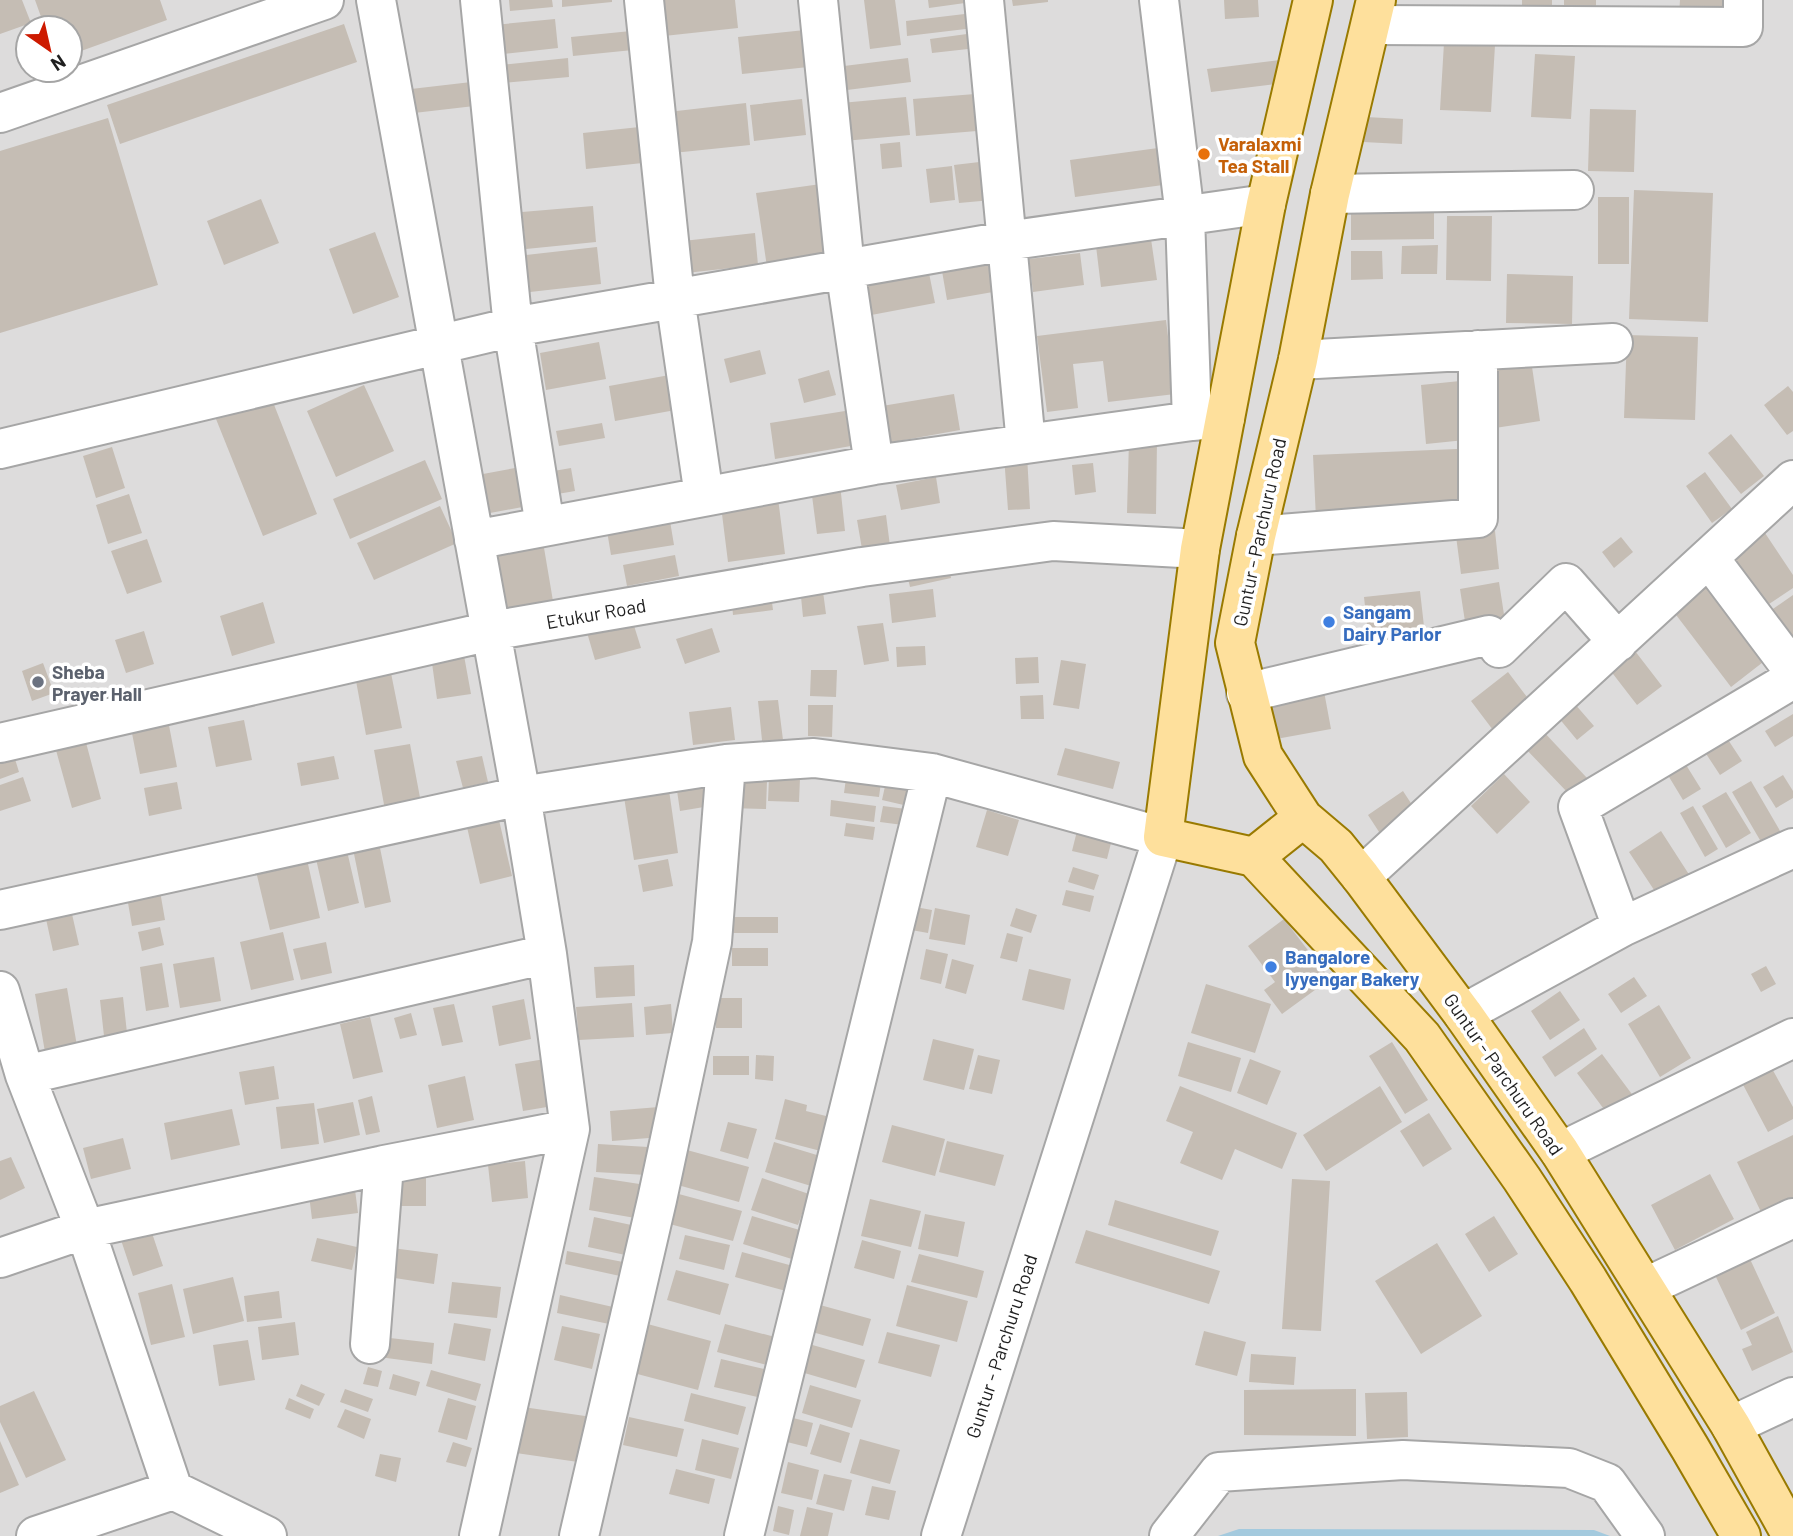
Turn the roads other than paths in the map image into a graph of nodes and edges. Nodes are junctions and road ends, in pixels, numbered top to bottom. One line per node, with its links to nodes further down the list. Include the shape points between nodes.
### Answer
1 (324, 0): 11 (street)
2 (376, 0): 21 (street)
3 (480, 0): 19 (street)
4 (644, 0): 18 (street)
5 (818, 0): 17 (street)
6 (984, 0): 16 (street)
7 (1159, 0): 15 (street)
8 (1313, 0): 14 (main road, Guntur - Parchuru Road)
9 (1743, 0): 10 (street, via 1743,27)
10 (1373, 13): 13 (main road, Guntur - Parchuru Road)
11 (0, 113)
12 (1574, 190): 13 (street)
13 (1331, 194): 23 (main road, Guntur - Parchuru Road)
14 (1266, 204): 15 (street); 24 (main road, Guntur - Parchuru Road)
15 (1185, 216): 16 (street); 24 (street)
16 (1006, 241): 17 (street); 25 (street)
17 (845, 268): 18 (street); 27 (street)
18 (675, 298): 19 (street); 29 (street)
19 (513, 327): 21 (street); 30 (street)
20 (1614, 343): 22 (street)
21 (438, 346): 26 (street); 32 (street)
22 (1478, 350): 23 (street); 31 (street, via 1478,518)
23 (1298, 360): 31 (main road, Guntur - Parchuru Road)
24 (1209, 419): 25 (street); 33 (main road, Guntur - Parchuru Road)
25 (1026, 444): 27 (street)
26 (0, 449)
27 (874, 466): 29 (street)
28 (1793, 480): 34 (street)
29 (704, 496): 30 (street)
30 (545, 526): 32 (street)
31 (1256, 536): 38 (main road, Guntur - Parchuru Road)
32 (474, 540): 36 (street)
33 (1200, 549): 35 (main road, Guntur - Parchuru Road); 36 (street, Etukur Road, via 1053,541 862,566)
34 (1709, 558): 37 (street); 39 (street)
35 (1191, 628): 38 (main road); 47 (main road, Guntur - Parchuru Road)
36 (491, 631): 42 (street, Etukur Road); 45 (street)
37 (1618, 642): 41 (street, via 1566,583 1494,641); 50 (street)
38 (1235, 643): 41 (main road, Guntur - Parchuru Road)
39 (1793, 670)
40 (1793, 679): 52 (street, via 1578,807)
41 (1246, 693): 46 (main road, Guntur - Parchuru Road, via 1262,756)
42 (0, 743)
43 (726, 764): 44 (street, via 814,758); 45 (street); 72 (street, via 712,942)
44 (932, 774): 47 (street); 73 (street)
45 (521, 796): 51 (street); 53 (street)
46 (1303, 818): 49 (main road); 50 (main road, Guntur - Parchuru Road, via 1336,846)
47 (1163, 837): 49 (main road); 74 (street, Guntur - Parchuru Road)
48 (1793, 848): 52 (street)
49 (1254, 857): 77 (main road, via 1422,1038 1588,1280)
50 (1361, 877): 55 (main road, Guntur - Parchuru Road)
51 (0, 910)
52 (1622, 927): 55 (street)
53 (547, 954): 57 (street); 58 (street)
54 (3, 1011): 57 (street)
55 (1463, 1014): 59 (main road, Guntur - Parchuru Road)
56 (1793, 1038): 59 (street)
57 (25, 1075): 62 (street)
58 (570, 1129): 60 (street); 71 (street)
59 (1560, 1152): 64 (main road, Guntur - Parchuru Road)
60 (384, 1165): 62 (street); 65 (street)
61 (1793, 1218): 64 (street)
62 (85, 1229): 63 (street); 68 (street)
63 (0, 1258)
64 (1646, 1287): 67 (main road, Guntur - Parchuru Road)
65 (370, 1344)
66 (1793, 1397): 67 (street)
67 (1731, 1426): 78 (main road, Guntur - Parchuru Road)
68 (173, 1490): 69 (street); 70 (street)
69 (36, 1536)
70 (267, 1536)
71 (479, 1536)
72 (579, 1536)
73 (744, 1536)
74 (941, 1536)
75 (1169, 1536): 76 (street, via 1219,1472 1404,1460 1569,1468 1607,1483)
76 (1645, 1536)
77 (1741, 1536)
78 (1792, 1536)

